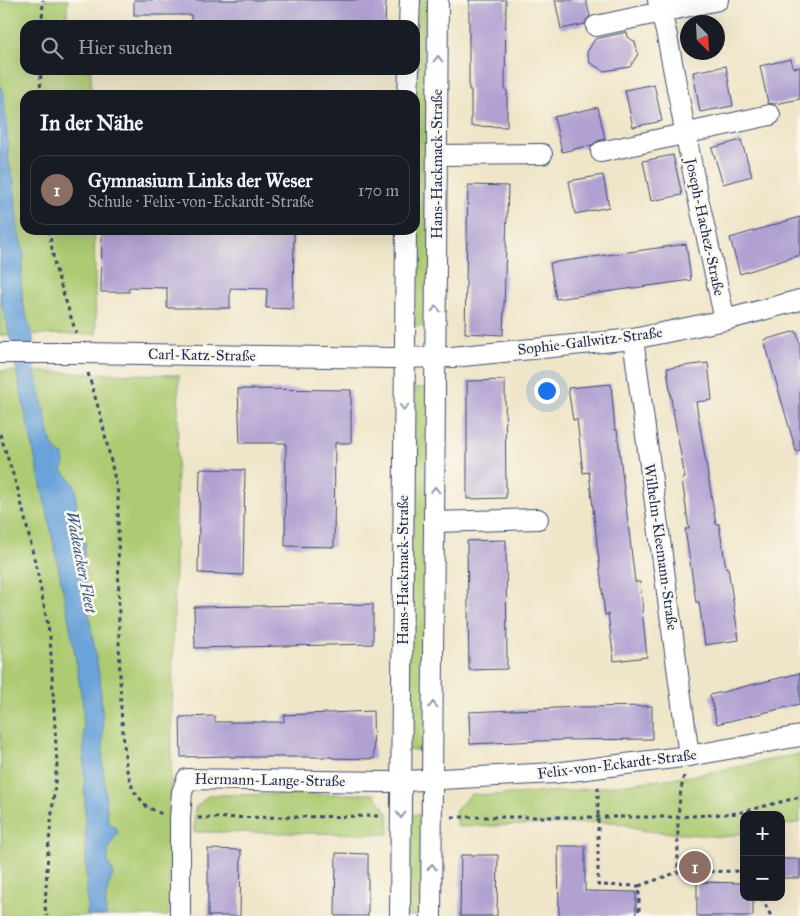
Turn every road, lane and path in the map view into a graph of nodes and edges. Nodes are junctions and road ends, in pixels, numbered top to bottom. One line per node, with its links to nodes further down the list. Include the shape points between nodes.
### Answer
1 (43, 0): 6 (path)
2 (410, 0): 7 (street)
3 (438, 0): 17 (street, Hans-Hackmack-Straße, one-way to 3)
4 (718, 0): 5 (street)
5 (660, 6): 8 (street); 14 (street, Joseph-Hachez-Straße)
6 (42, 20)
7 (409, 20)
8 (596, 26)
9 (41, 75): 11 (path)
10 (409, 75): 12 (street, Hans-Hackmack-Straße)
11 (40, 90)
12 (408, 90)
13 (770, 116): 14 (street)
14 (686, 133): 15 (street); 21 (street, Joseph-Hachez-Straße)
15 (601, 152)
16 (542, 154): 17 (street)
17 (437, 155): 26 (street, Hans-Hackmack-Straße, one-way to 17)
18 (50, 235): 24 (path, via 55,267)
19 (406, 235): 25 (street, Hans-Hackmack-Straße)
20 (800, 300): 21 (street, Sophie-Gallwitz-Straße)
21 (725, 320): 22 (street, Sophie-Gallwitz-Straße)
22 (633, 338): 26 (street, Sophie-Gallwitz-Straße); 31 (street, Wilhelm-Kleemann-Straße)
23 (1, 353): 24 (street, Carl-Katz-Straße)
24 (82, 353): 25 (street, Carl-Katz-Straße); 40 (path, via 101,417 118,494 121,710 126,767 133,790 146,807)
25 (405, 358): 26 (street); 34 (street, Hans-Hackmack-Straße, one-way to 34)
26 (436, 358): 29 (street, Hans-Hackmack-Straße, one-way to 26)
27 (0, 434): 45 (path, via 19,493 50,637 57,764 48,851)
28 (538, 518): 29 (street)
29 (434, 522): 33 (street, Hans-Hackmack-Straße, one-way to 29)
30 (800, 736): 31 (street, Felix-von-Eckardt-Straße)
31 (689, 756): 32 (street, Felix-von-Eckardt-Straße); 39 (path, via 680,790)
32 (598, 767): 33 (street, Felix-von-Eckardt-Straße, via 555,773); 38 (path)
33 (433, 779): 34 (street); 48 (street, Hans-Hackmack-Straße, one-way to 33)
34 (402, 781): 40 (street, Hermann-Lange-Straße, via 187,779 182,792); 47 (street, Hans-Hackmack-Straße, one-way to 47)
35 (800, 797): 39 (path, via 738,813)
36 (386, 816): 40 (path)
37 (446, 816): 38 (path)
38 (598, 817): 39 (path); 43 (path, via 598,885)
39 (678, 817): 42 (path)
40 (180, 818): 46 (street, Hermann-Lange-Straße)
41 (740, 871): 42 (path)
42 (678, 872): 43 (path)
43 (639, 886): 49 (path)
44 (764, 901): 50 (path)
45 (46, 916)
46 (180, 916)
47 (400, 916)
48 (431, 916)
49 (639, 916)
50 (771, 916)

